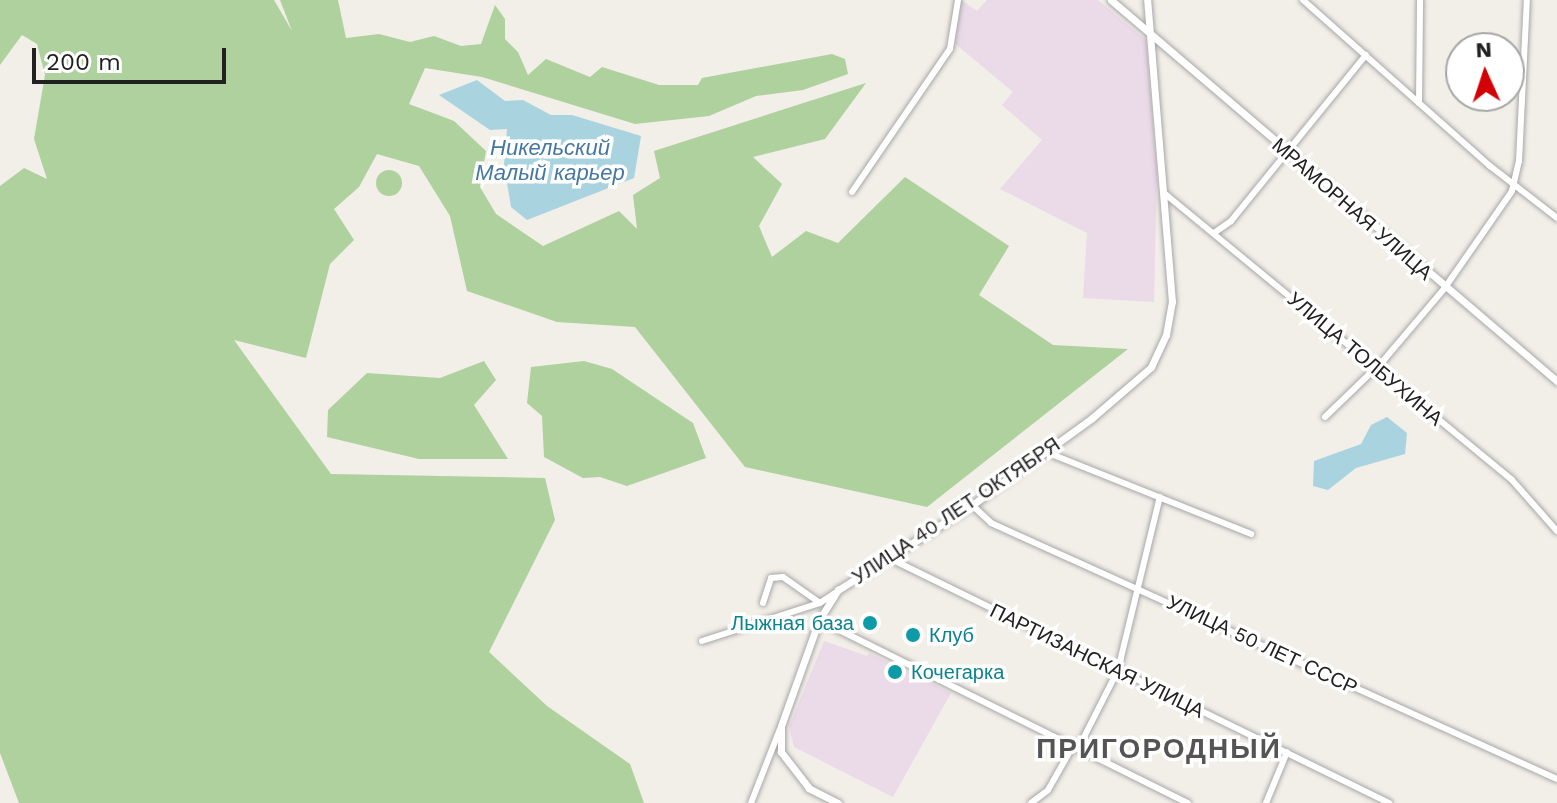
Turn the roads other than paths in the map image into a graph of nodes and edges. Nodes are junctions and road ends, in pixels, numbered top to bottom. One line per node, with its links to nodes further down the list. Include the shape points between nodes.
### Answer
1 (958, 0): 12 (street, via 950,49)
2 (1111, 0): 7 (street, МРАМОРНАЯ УЛИЦА)
3 (1147, 0): 7 (street, УЛИЦА 40 ЛЕТ ОКТЯБРЯ)
4 (1303, 0): 8 (street)
5 (1420, 0): 9 (street)
6 (1527, 0): 11 (street)
7 (1149, 33): 10 (street, МРАМОРНАЯ УЛИЦА); 13 (street, УЛИЦА 40 ЛЕТ ОКТЯБРЯ)
8 (1366, 55): 9 (street); 10 (street)
9 (1419, 103): 11 (street)
10 (1288, 153): 15 (street, via 1231,221); 16 (street, МРАМОРНАЯ УЛИЦА)
11 (1515, 182): 14 (street); 16 (street)
12 (852, 192)
13 (1164, 193): 15 (street, УЛИЦА ТОЛБУХИНА); 20 (street, УЛИЦА 40 ЛЕТ ОКТЯБРЯ, via 1172,302 1161,348 1132,387)
14 (1557, 218)
15 (1214, 233): 17 (street, УЛИЦА ТОЛБУХИНА)
16 (1444, 289): 17 (street); 18 (street, МРАМОРНАЯ УЛИЦА)
17 (1374, 367): 19 (street); 23 (street, УЛИЦА ТОЛБУХИНА, via 1512,480)
18 (1557, 381)
19 (1325, 417)
20 (1046, 452): 21 (street); 22 (street, УЛИЦА 40 ЛЕТ ОКТЯБРЯ)
21 (1160, 497): 24 (street); 26 (street)
22 (972, 505): 25 (street, УЛИЦА 40 ЛЕТ ОКТЯБРЯ); 26 (street, УЛИЦА 50 ЛЕТ СССР, via 991,523)
23 (1557, 531)
24 (1251, 534)
25 (891, 559): 27 (street, УЛИЦА 40 ЛЕТ ОКТЯБРЯ); 32 (street, ПАРТИЗАНСКАЯ УЛИЦА)
26 (1137, 588): 32 (street); 36 (street, УЛИЦА 50 ЛЕТ СССР)
27 (838, 590): 29 (street); 30 (street, УЛИЦА 40 ЛЕТ ОКТЯБРЯ)
28 (763, 603): 29 (street, via 771,578 783,577)
29 (820, 603): 31 (street)
30 (819, 620): 33 (street, УЛИЦА 40 ЛЕТ ОКТЯБРЯ); 34 (street)
31 (702, 641)
32 (1118, 670): 34 (street, via 1091,727); 35 (street, ПАРТИЗАНСКАЯ УЛИЦА)
33 (781, 726): 37 (street, УЛИЦА 40 ЛЕТ ОКТЯБРЯ); 38 (street, via 781,752 790,769 809,788)
34 (1073, 746): 39 (street, via 1048,790); 40 (street)
35 (1287, 752): 41 (street); 42 (street, ПАРТИЗАНСКАЯ УЛИЦА)
36 (1557, 779)
37 (751, 803)
38 (838, 803)
39 (1031, 803)
40 (1188, 803)
41 (1266, 803)
42 (1389, 803)

